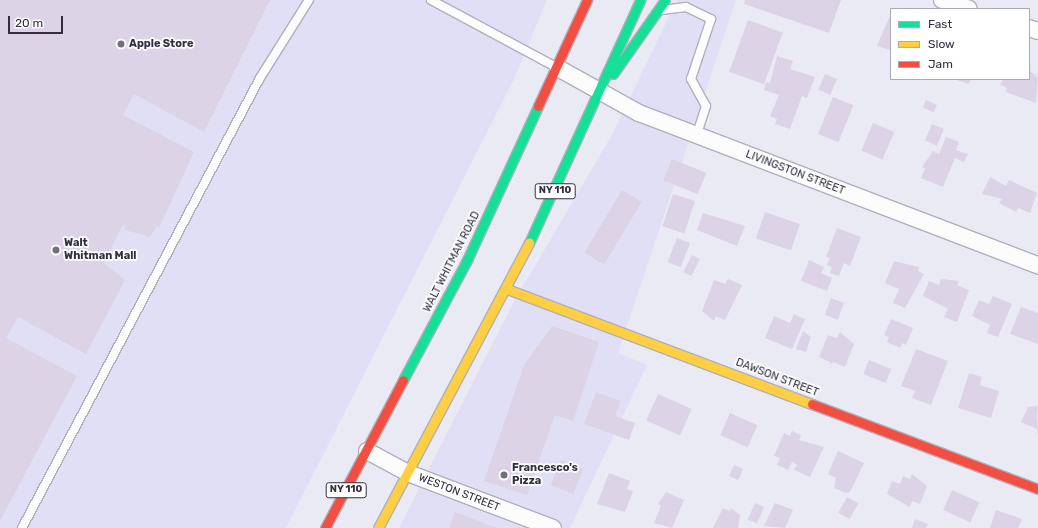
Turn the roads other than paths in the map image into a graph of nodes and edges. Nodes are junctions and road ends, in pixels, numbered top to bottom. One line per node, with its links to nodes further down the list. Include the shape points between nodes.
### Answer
1 (309, 0): 17 (lane, via 260,78)
2 (431, 0): 9 (lane)
3 (588, 0): 9 (main road, WALT WHITMAN ROAD / NY 110)
4 (640, 0): 10 (main road, NY 110)
5 (665, 0): 8 (main road)
6 (942, 0): 7 (street)
7 (966, 8)
8 (659, 10): 10 (main road); 11 (lane, via 686,7 711,19 691,79 706,106)
9 (558, 68): 10 (street, LIVINGSTON STREET); 14 (main road, WALT WHITMAN ROAD / NY 110, via 467,260)
10 (600, 91): 11 (street, LIVINGSTON STREET, via 639,113); 13 (main road, NY 110)
11 (696, 136): 12 (street, LIVINGSTON STREET)
12 (1038, 265)
13 (507, 289): 15 (main road, NY 110); 16 (main road, DAWSON STREET)
14 (367, 451): 15 (street, WESTON STREET); 18 (main road, WALT WHITMAN ROAD / NY 110)
15 (408, 474): 19 (main road, NY 110); 20 (street, WESTON STREET)
16 (1038, 489)
17 (22, 528)
18 (325, 528)
19 (378, 528)
20 (553, 528)

